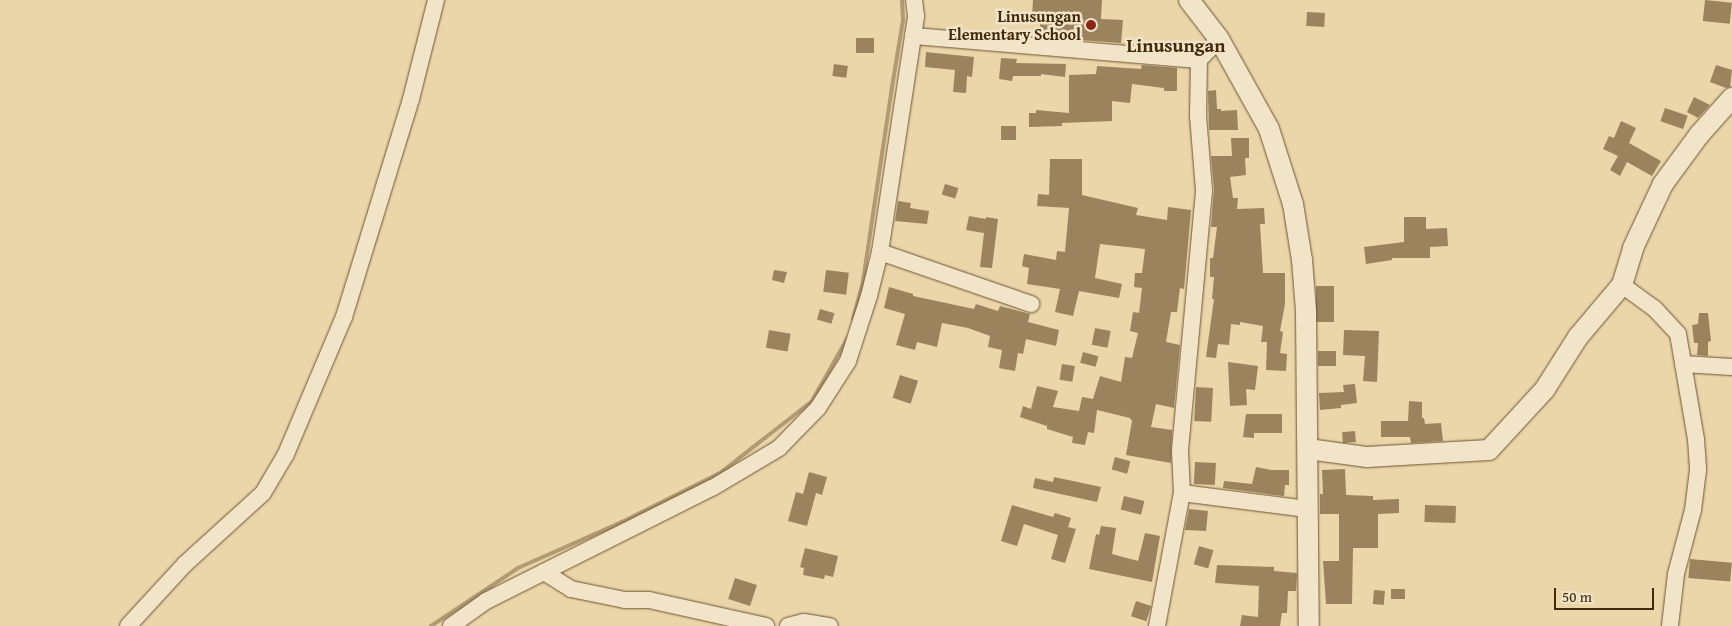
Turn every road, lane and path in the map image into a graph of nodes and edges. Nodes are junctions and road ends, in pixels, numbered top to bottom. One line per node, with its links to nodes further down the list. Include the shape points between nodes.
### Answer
1 (436, 0): 17 (street, via 412,100 344,317 286,454 263,494 185,564)
2 (914, 0): 4 (street)
3 (1189, 0): 5 (street)
4 (913, 36): 6 (street); 8 (street)
5 (1219, 39): 6 (street); 13 (street, via 1269,129 1293,204 1306,311)
6 (1199, 60): 14 (street, via 1198,116 1204,190 1180,450)
7 (1732, 98): 9 (street, via 1663,184 1633,248)
8 (880, 252): 10 (street); 16 (street, via 870,296 848,361 818,408 779,448 712,488)
9 (1622, 285): 11 (street, via 1654,308 1678,334); 13 (street, via 1578,337 1545,389 1489,450 1367,457)
10 (1030, 304)
11 (1683, 364): 12 (street); 24 (street, via 1698,470 1693,510 1676,574)
12 (1732, 368)
13 (1308, 449): 15 (street)
14 (1182, 493): 15 (street); 22 (street)
15 (1307, 509): 23 (street)
16 (544, 572): 18 (street, via 486,601); 19 (street, via 560,584 578,591 625,600 649,600)
17 (128, 626)
18 (451, 626)
19 (766, 626)
20 (788, 626): 21 (street, via 804,622)
21 (830, 626)
22 (1157, 626)
23 (1310, 626)
24 (1670, 626)

